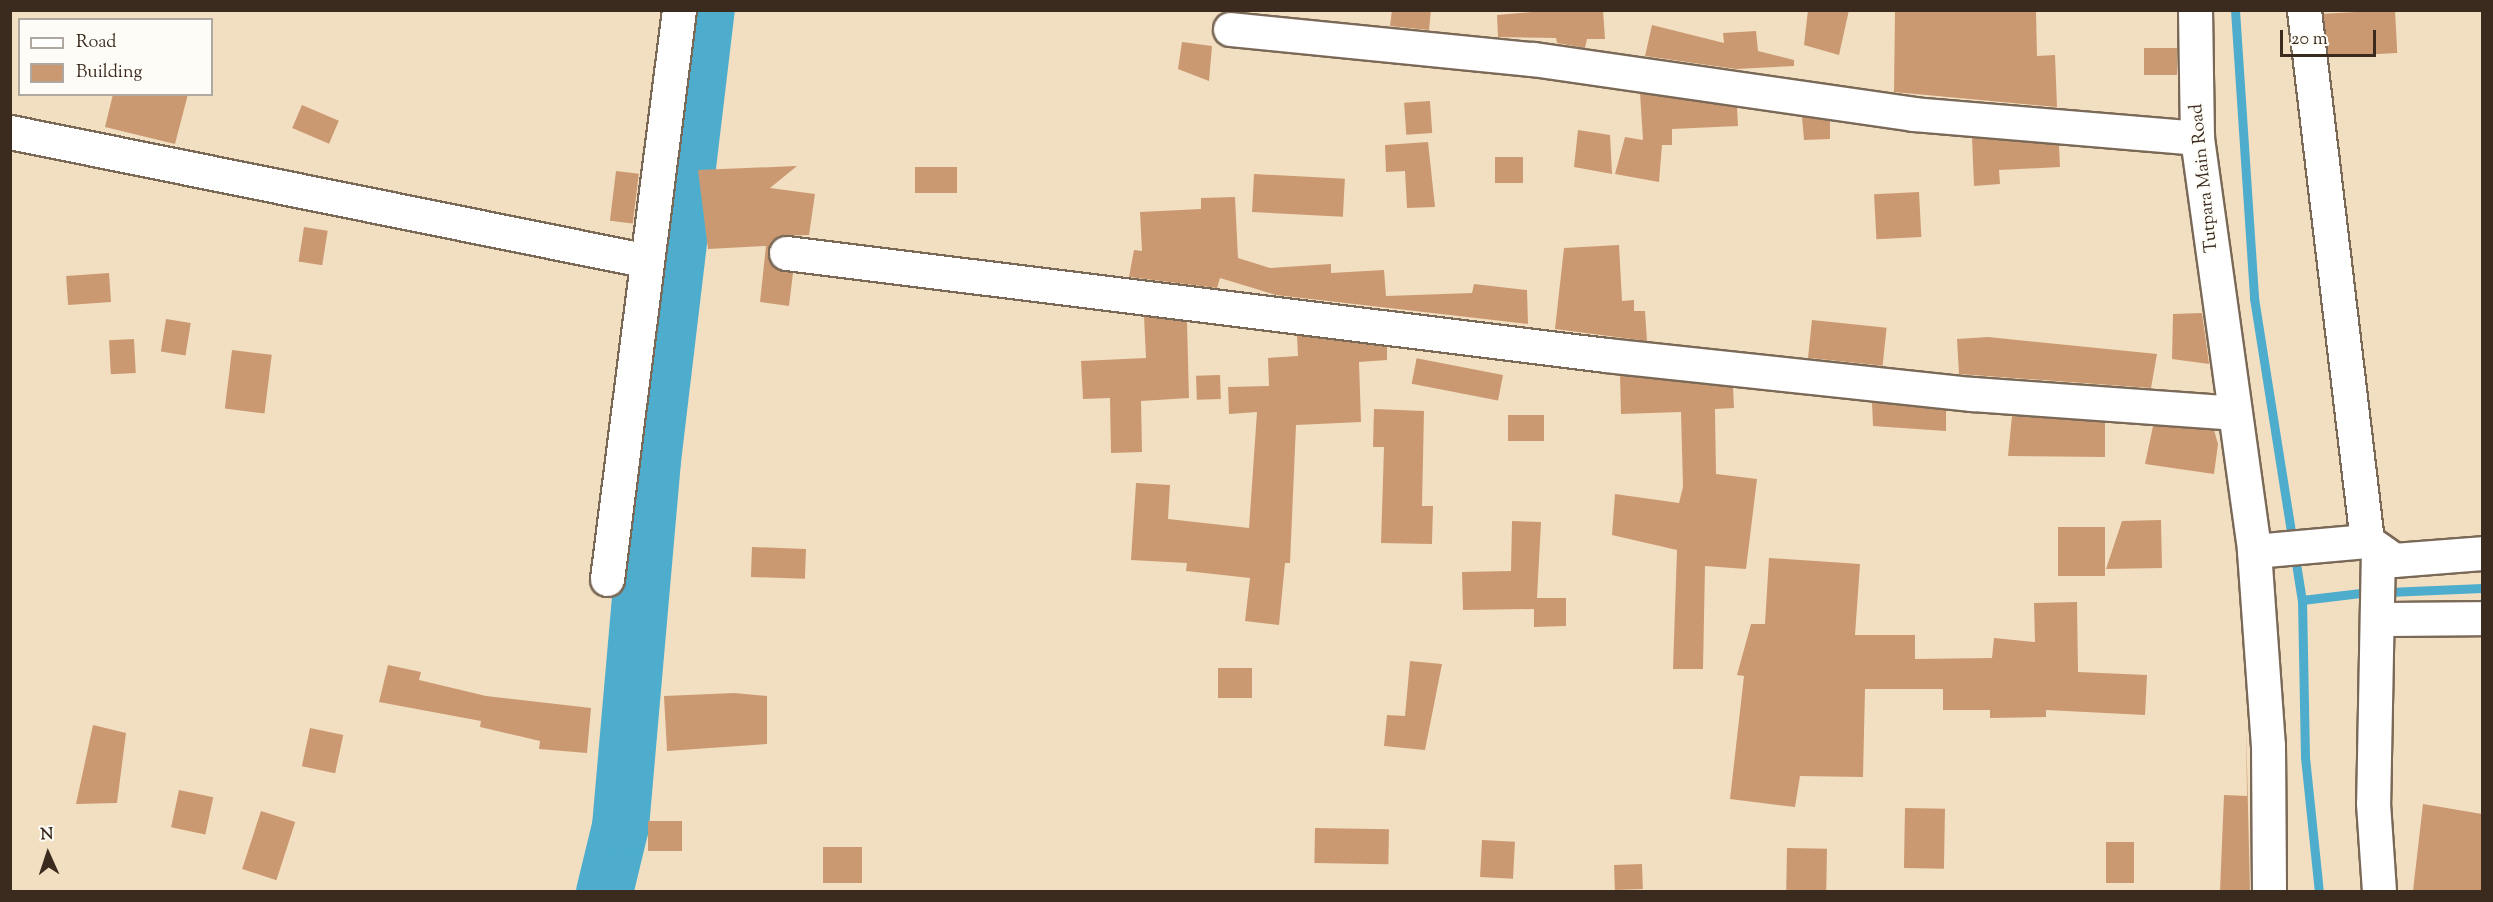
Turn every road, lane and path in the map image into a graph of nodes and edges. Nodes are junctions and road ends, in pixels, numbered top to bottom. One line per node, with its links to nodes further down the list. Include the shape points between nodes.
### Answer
1 (679, 10): 8 (street)
2 (2195, 10): 6 (street, Tutpara Main Road)
3 (2304, 10): 10 (street)
4 (1230, 29): 6 (street, via 1533,59 1913,114)
5 (10, 132): 8 (street)
6 (2197, 138): 9 (street, Tutpara Main Road)
7 (786, 253): 9 (street, via 1606,355 1972,394)
8 (644, 260): 13 (street)
9 (2234, 413): 11 (street, Tutpara Main Road)
10 (2373, 545): 11 (street); 12 (street, via 2394,560); 14 (street)
11 (2254, 550): 16 (street, Tutpara Main Road, via 2268,746)
12 (2482, 553)
13 (607, 579)
14 (2377, 618): 15 (street); 17 (street, via 2373,803)
15 (2482, 618)
16 (2269, 891)
17 (2379, 891)

